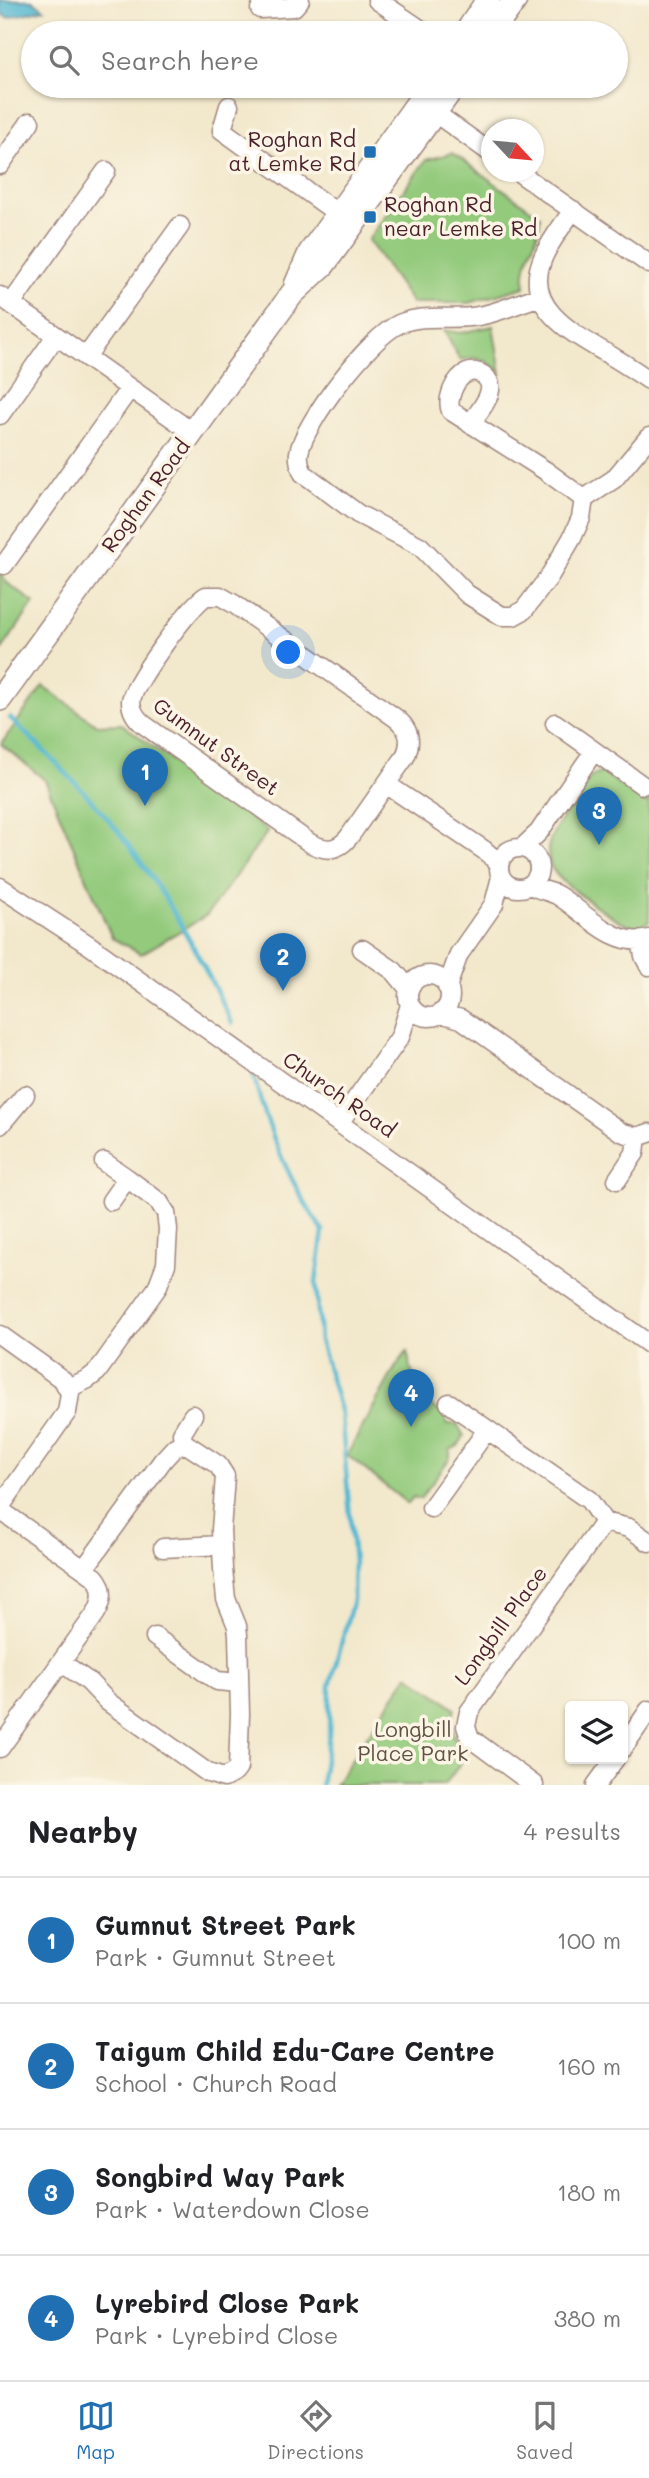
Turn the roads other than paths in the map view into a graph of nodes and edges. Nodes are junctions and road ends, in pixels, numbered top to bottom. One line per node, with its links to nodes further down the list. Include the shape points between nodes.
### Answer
1 (300, 0): 5 (street, via 295,7)
2 (377, 0): 6 (street)
3 (488, 0): 7 (main road)
4 (515, 0): 8 (main road)
5 (260, 9)
6 (408, 21)
7 (474, 21)
8 (500, 21)
9 (428, 100): 12 (street); 17 (main road, Roghan Road)
10 (229, 106): 17 (street, via 222,130)
11 (30, 121): 13 (street)
12 (481, 144)
13 (0, 165)
14 (106, 171): 21 (street)
15 (532, 182): 16 (street)
16 (573, 210): 19 (street); 20 (street, via 542,259)
17 (346, 219): 28 (main road, Roghan Road, via 310,253 292,294)
18 (180, 226): 23 (street)
19 (649, 264)
20 (540, 297): 24 (street, via 575,336); 30 (street, via 482,316 418,319 388,330 353,366 309,427 299,452 300,467 307,478 358,514 420,546 467,594 502,616 524,610 549,577 572,538)
21 (6, 300): 22 (street)
22 (56, 336): 23 (street); 26 (street)
23 (86, 357): 25 (street)
24 (649, 380)
25 (130, 388): 28 (street); 31 (street)
26 (0, 415)
27 (470, 424): 30 (street)
28 (192, 432): 32 (main road, Roghan Road)
29 (649, 437): 30 (street, via 614,479)
30 (584, 499)
31 (5, 565)
32 (0, 699)
33 (555, 723): 34 (street)
34 (594, 751): 36 (street); 37 (street)
35 (386, 784): 35 (street, Gumnut Street, via 345,842 322,848 137,719 132,694 195,604 206,596 220,597 403,724 409,735 408,751); 38 (street)
36 (642, 785)
37 (528, 852): 38 (street, via 539,864); 38 (street, via 509,851)
38 (515, 874): 40 (street, via 554,893 617,937); 43 (street, via 504,898 494,904)
39 (0, 887): 45 (street, Church Road)
40 (645, 940): 42 (street)
41 (362, 949): 43 (street)
42 (649, 966)
43 (429, 996): 45 (street); 47 (street, via 621,1132)
44 (25, 1095): 46 (street)
45 (340, 1123): 53 (street, Church Road)
46 (0, 1125)
47 (643, 1135): 50 (street)
48 (104, 1162): 49 (street)
49 (127, 1178): 51 (street); 54 (street, via 159,1202 166,1213 165,1272 97,1371)
50 (617, 1180)
51 (111, 1201)
52 (0, 1335): 54 (street)
53 (649, 1344)
54 (69, 1388): 59 (street, via 70,1405 63,1419)
55 (449, 1403): 57 (street)
56 (193, 1415): 58 (street, via 182,1433)
57 (487, 1430): 60 (street); 61 (street, via 589,1500)
58 (183, 1444): 63 (street, via 218,1465 225,1476); 65 (street, via 163,1460)
59 (0, 1508): 65 (street)
60 (430, 1508)
61 (604, 1522): 62 (street, via 629,1528); 73 (street, Longbill Place, via 467,1718 470,1738)
62 (649, 1542)
63 (222, 1545): 64 (street); 68 (street, via 224,1590 237,1626)
64 (163, 1548)
65 (84, 1569): 67 (street, via 99,1582 102,1600)
66 (155, 1637): 68 (street, via 218,1681)
67 (61, 1662): 68 (street, via 108,1702 218,1777 235,1772 239,1762); 71 (street)
68 (239, 1683)
69 (649, 1710): 70 (street)
70 (628, 1741)
71 (0, 1748)
72 (611, 1764): 74 (street)
73 (534, 1785)
74 (596, 1785)

